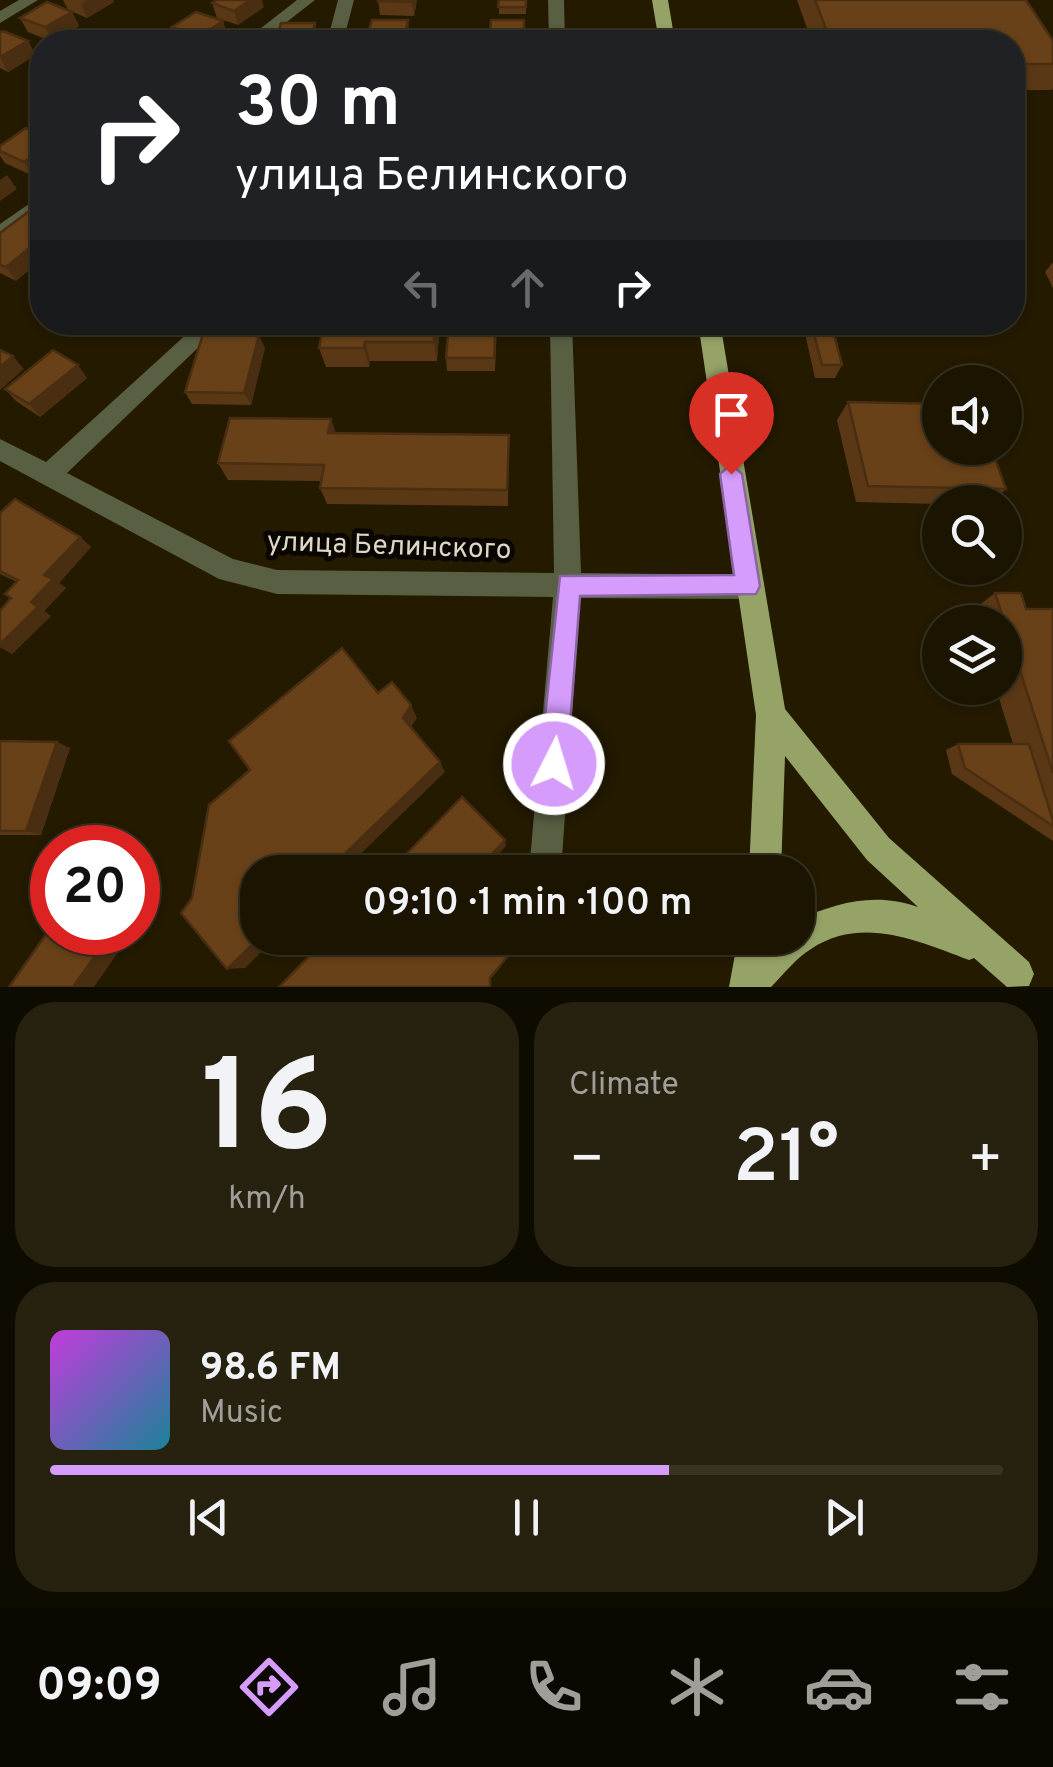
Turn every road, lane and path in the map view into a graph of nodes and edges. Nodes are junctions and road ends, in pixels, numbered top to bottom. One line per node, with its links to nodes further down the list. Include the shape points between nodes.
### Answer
1 (30, 0): 6 (street)
2 (307, 0): 7 (street)
3 (346, 0): 8 (street)
4 (556, 0): 9 (street)
5 (660, 0): 10 (main road)
6 (0, 18)
7 (267, 30)
8 (338, 30)
9 (557, 30)
10 (664, 30)
11 (30, 210): 12 (street)
12 (0, 234)
13 (200, 335): 17 (street)
14 (561, 335): 18 (street)
15 (711, 335): 19 (main road)
16 (0, 449): 17 (street, улица Белинского)
17 (49, 474): 18 (street, улица Белинского, via 228,570 277,582)
18 (568, 584): 19 (street, улица Белинского); 21 (street)
19 (748, 586): 20 (main road)
20 (771, 714): 22 (main road); 26 (main road, via 878,849)
21 (546, 855)
22 (766, 855)
23 (815, 929): 26 (main road, via 839,918 897,916 958,935)
24 (752, 955): 27 (main road)
25 (779, 955): 27 (main road)
26 (1023, 981)
27 (746, 986)

